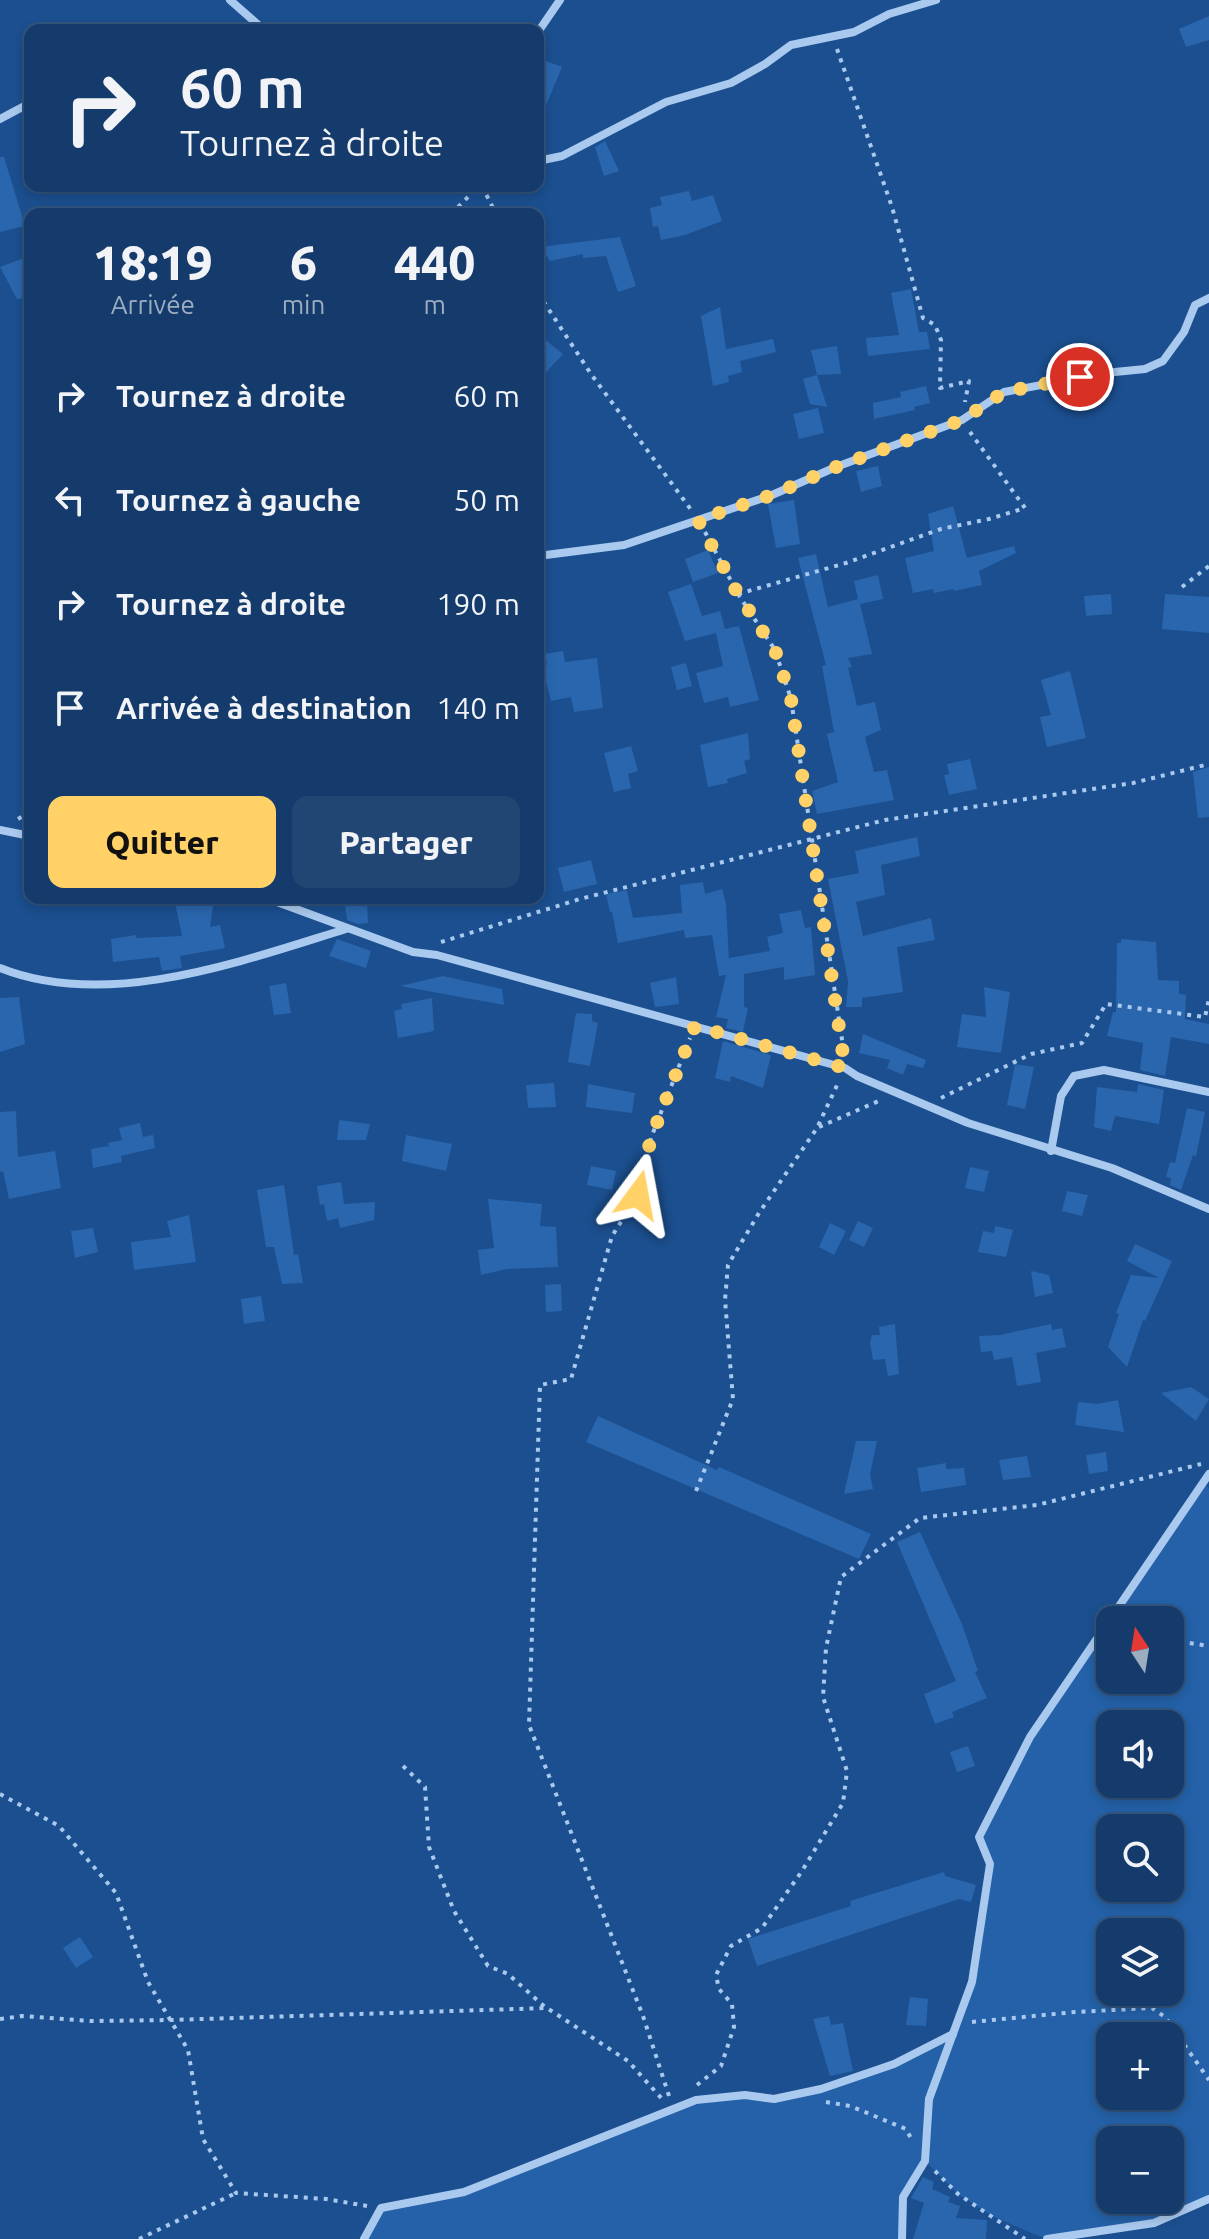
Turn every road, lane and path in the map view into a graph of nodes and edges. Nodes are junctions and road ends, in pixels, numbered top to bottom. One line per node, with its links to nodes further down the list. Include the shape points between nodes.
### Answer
1 (230, 0): 4 (street)
2 (560, 0): 5 (street)
3 (936, 0): 6 (street)
4 (257, 24)
5 (544, 24)
6 (833, 36): 9 (street, via 791,45 731,83 666,102 562,156); 14 (path, via 892,207 923,318 935,325 941,340 940,388 969,381)
7 (24, 106): 8 (street)
8 (0, 119)
9 (544, 160)
10 (474, 192): 11 (path)
11 (457, 208)
12 (1209, 298): 14 (street, via 1195,305 1163,361 1145,369 1004,392)
13 (544, 302): 15 (path)
14 (962, 420): 15 (street); 19 (path, via 1025,508)
15 (698, 520): 16 (street, via 624,545); 19 (path)
16 (544, 555)
17 (1209, 566): 18 (path)
18 (1182, 587)
19 (738, 594): 23 (path, via 775,650 791,699)
20 (1209, 764): 23 (path, via 1133,783 885,820)
21 (0, 830): 22 (street)
22 (24, 835)
23 (813, 838): 26 (path, via 580,899); 30 (path)
24 (281, 904): 25 (street)
25 (346, 929): 27 (street, via 240,962 137,984 44,980); 29 (street, via 413,952)
26 (439, 943)
27 (0, 968)
28 (1209, 999): 33 (path, via 1205,1017 1106,1004 1082,1043 1031,1054 946,1094)
29 (695, 1026): 30 (street); 50 (path, via 651,1138 638,1195 612,1236 571,1379 540,1385 529,1725 643,2016)
30 (845, 1068): 32 (street); 34 (path)
31 (1209, 1092): 35 (street, via 1104,1070 1074,1076 1061,1096)
32 (898, 1093): 33 (street); 34 (path)
33 (931, 1107): 35 (street)
34 (817, 1128): 39 (path, via 728,1265 725,1300 733,1399)
35 (1051, 1151): 36 (street, via 1112,1168)
36 (1209, 1209)
37 (1209, 1462): 50 (path, via 1037,1505 920,1518 841,1577 826,1648 823,1697 847,1771 843,1803 762,1928 731,1946 716,1975 719,1989 732,2004 734,2027 721,2066)
38 (1209, 1474): 47 (street, via 1030,1737 979,1837 990,1864 972,1982)
39 (696, 1491)
40 (1184, 1642): 41 (path)
41 (1209, 1646)
42 (403, 1766): 44 (path, via 425,1787 429,1847 473,1944 488,1966 508,1974)
43 (0, 1794): 46 (path, via 59,1826 116,1893 148,1982)
44 (547, 2008): 46 (path); 50 (path, via 628,2061)
45 (0, 2019): 46 (path)
46 (171, 2020): 52 (path, via 188,2050 203,2139)
47 (953, 2034): 48 (path, via 974,2020 1152,2008 1165,2017); 50 (street, via 894,2064 821,2089 774,2099 745,2095 696,2100); 51 (street, via 929,2099)
48 (1209, 2080)
49 (821, 2101): 51 (path, via 850,2106 906,2129)
50 (673, 2110): 54 (street, via 464,2192)
51 (925, 2161): 57 (street, via 903,2197); 58 (path, via 958,2194)
52 (236, 2193): 54 (path); 55 (path)
53 (1209, 2199): 59 (street, via 1154,2223)
54 (381, 2208): 56 (street)
55 (139, 2239)
56 (364, 2239)
57 (902, 2239)
58 (1025, 2239)
59 (1047, 2239)

